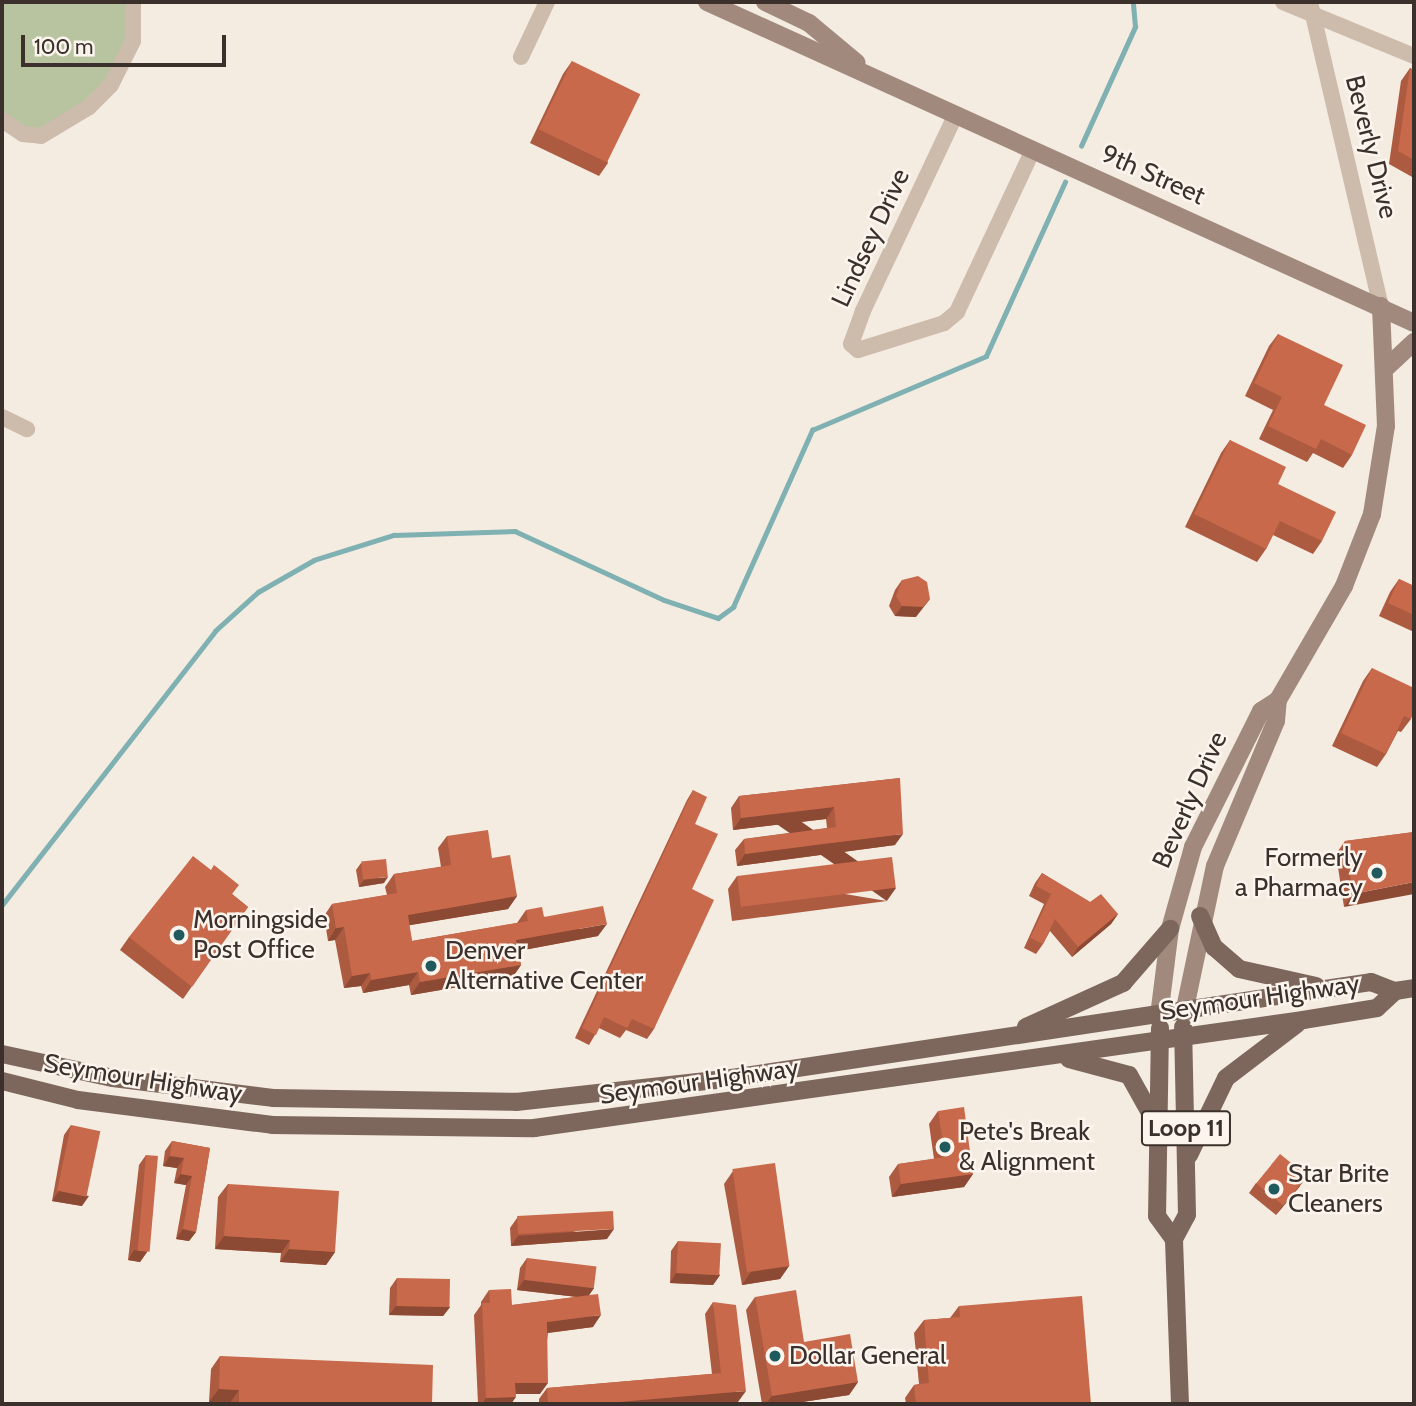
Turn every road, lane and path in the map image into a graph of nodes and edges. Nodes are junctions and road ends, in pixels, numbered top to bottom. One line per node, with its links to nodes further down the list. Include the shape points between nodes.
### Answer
1 (133, 2): 11 (street, via 134,40 111,85 89,107 41,136 23,134)
2 (547, 2): 8 (street)
3 (707, 2): 9 (street, 9th Street)
4 (765, 2): 9 (street, 9th Street, via 809,23)
5 (1283, 2): 6 (street)
6 (1311, 7): 7 (street); 13 (street, Beverly Drive)
7 (1414, 56)
8 (521, 57)
9 (870, 75): 10 (street, 9th Street)
10 (956, 114): 12 (street, 9th Street); 12 (street, Lindsey Drive, via 863,311 851,344 858,350 944,323 957,312)
11 (2, 120)
12 (1034, 150): 13 (street, 9th Street)
13 (1381, 306): 14 (street, 9th Street); 16 (street, Beverly Drive)
14 (1414, 323)
15 (1414, 342): 16 (street)
16 (1386, 368): 19 (street, Beverly Drive, via 1384,449 1366,532 1340,594)
17 (2, 417): 18 (street)
18 (27, 429)
19 (1278, 701): 20 (street, Beverly Drive, via 1261,711); 21 (street, Beverly Drive, via 1276,721)
20 (1189, 857): 21 (street); 23 (street, Beverly Drive)
21 (1215, 866): 22 (street, Beverly Drive)
22 (1200, 916): 25 (main road, via 1214,947 1239,968); 27 (street, Beverly Drive)
23 (1170, 929): 28 (street, Beverly Drive); 30 (main road, via 1112,990)
24 (1414, 988): 26 (main road, Seymour Highway)
25 (1330, 989): 26 (main road, Seymour Highway, via 1371,982); 27 (main road, Seymour Highway)
26 (1395, 991): 29 (main road, Seymour Highway, via 1377,1007)
27 (1184, 1013): 28 (main road, Seymour Highway); 31 (main road, Loop 11 / Loop 11)
28 (1159, 1016): 30 (main road, Seymour Highway); 32 (main road, Loop 11 / Loop 11)
29 (1303, 1020): 31 (main road, Seymour Highway); 47 (main road, via 1226,1078)
30 (1005, 1036): 36 (main road, Seymour Highway)
31 (1183, 1036): 32 (main road, Seymour Highway); 47 (main road, Loop 11 / Loop 11)
32 (1161, 1039): 34 (main road, Seymour Highway); 46 (main road, Loop 11 / Loop 11)
33 (2, 1054): 35 (main road, Seymour Highway)
34 (1052, 1057): 42 (main road, Seymour Highway); 46 (main road, via 1129,1075)
35 (87, 1073): 38 (main road, Seymour Highway); 39 (main road)
36 (732, 1078): 41 (main road, Seymour Highway); 42 (main road)
37 (2, 1081): 39 (main road, Seymour Highway)
38 (188, 1089): 40 (main road, Seymour Highway); 43 (main road)
39 (78, 1100): 43 (main road, Seymour Highway)
40 (303, 1101): 41 (main road, Seymour Highway); 44 (main road)
41 (516, 1102): 45 (main road)
42 (738, 1104): 45 (main road, Seymour Highway)
43 (180, 1114): 44 (main road, Seymour Highway)
44 (304, 1127): 45 (main road, Seymour Highway)
45 (517, 1128)
46 (1161, 1134): 48 (main road, Loop 11 / Loop 11, via 1157,1216)
47 (1186, 1161): 48 (main road, Loop 11 / Loop 11, via 1187,1215)
48 (1174, 1239): 49 (main road, Loop 11 / Loop 11)
49 (1180, 1404)

